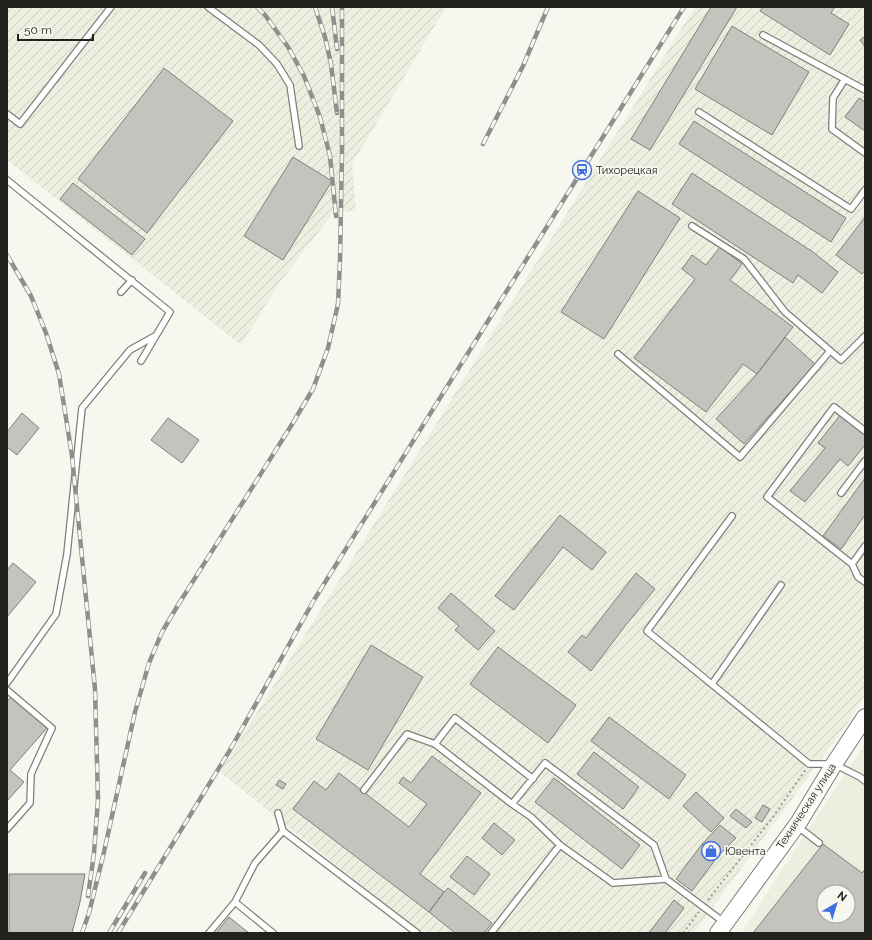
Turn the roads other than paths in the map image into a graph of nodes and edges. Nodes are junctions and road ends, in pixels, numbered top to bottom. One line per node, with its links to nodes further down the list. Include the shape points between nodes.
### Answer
1 (111, 7): 7 (lane, via 20,124)
2 (208, 7): 8 (lane, via 259,45 277,64 290,85)
3 (763, 35): 4 (lane)
4 (845, 79): 5 (lane); 9 (lane, via 833,98 832,129)
5 (865, 90)
6 (699, 112): 11 (lane, via 851,209)
7 (7, 114)
8 (299, 146)
9 (865, 153)
10 (7, 180): 13 (lane)
11 (865, 190)
12 (692, 226): 17 (lane, via 744,259 785,312)
13 (132, 280): 14 (lane); 15 (lane, via 170,312)
14 (121, 292)
15 (156, 336): 19 (lane); 28 (lane, via 130,350 82,408 67,554 56,614)
16 (865, 336): 17 (lane, via 841,360)
17 (830, 351): 18 (lane, via 740,457)
18 (618, 354)
19 (141, 361)
20 (865, 431): 25 (lane, via 834,407 768,497)
21 (865, 460): 22 (lane)
22 (841, 493)
23 (732, 516): 29 (lane, via 647,631)
24 (865, 546): 25 (lane)
25 (852, 564): 26 (lane, via 858,577)
26 (865, 582)
27 (781, 585): 29 (lane)
28 (7, 683)
29 (712, 684): 33 (lane, via 809,764)
30 (7, 690): 40 (lane, via 52,728 31,774 30,803)
31 (865, 717): 33 (main road, Техническая улица)
32 (435, 744): 34 (lane, via 455,718); 36 (lane, via 407,734); 37 (lane)
33 (834, 764): 35 (lane); 39 (main road, Техническая улица)
34 (533, 779): 37 (lane); 44 (lane, via 545,763 654,845)
35 (865, 781)
36 (364, 790)
37 (512, 804): 43 (lane, via 532,817)
38 (278, 813): 41 (lane)
39 (796, 825): 42 (lane); 46 (main road, Техническая улица)
40 (7, 829)
41 (283, 831): 45 (lane, via 256,863); 49 (lane)
42 (819, 843)
43 (560, 845): 44 (lane, via 613,883); 50 (lane)
44 (666, 879): 46 (lane, via 703,906)
45 (236, 902): 47 (lane); 48 (lane)
46 (721, 928)
47 (209, 933)
48 (273, 933)
49 (417, 933)
50 (491, 933)

